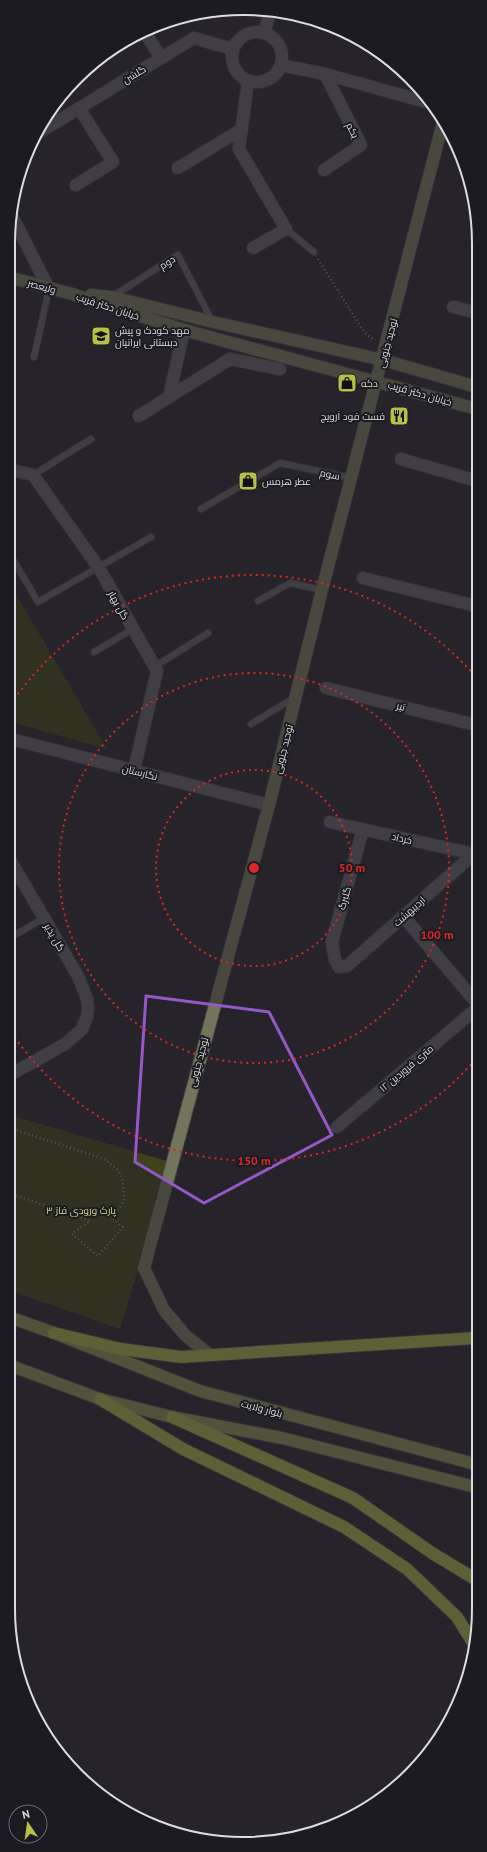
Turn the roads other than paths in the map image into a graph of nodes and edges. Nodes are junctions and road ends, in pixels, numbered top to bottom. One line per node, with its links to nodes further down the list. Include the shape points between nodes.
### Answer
1 (269, 16): 2 (street)
2 (264, 33): 4 (street, via 245,34); 6 (street, via 280,46)
3 (147, 36): 5 (street)
4 (233, 49): 5 (street, گلشن, via 194,38); 8 (street, via 234,70)
5 (161, 58): 10 (street, گلشن)
6 (281, 65): 7 (street); 8 (street, via 273,77 265,81)
7 (325, 74): 9 (street); 15 (street, یکم, via 361,145)
8 (248, 81): 12 (street)
9 (422, 101)
10 (79, 108): 11 (street, گلشن); 16 (street, via 113,162)
11 (49, 124)
12 (242, 129): 14 (street); 18 (street, via 239,149)
13 (441, 129): 30 (street, توحید جنوبی)
14 (178, 168)
15 (324, 170)
16 (76, 185)
17 (16, 223): 22 (street)
18 (286, 229): 19 (street); 20 (lane)
19 (253, 248)
20 (314, 252)
21 (15, 279): 22 (street, ولیعصر)
22 (49, 288): 23 (street, ولیعصر); 29 (lane)
23 (72, 294): 24 (street, خیابان دکتر قریب); 28 (street, خیابان دکتر قریب)
24 (112, 297): 27 (street, خیابان دکتر قریب); 27 (lane, دوم, via 178,255)
25 (453, 307): 26 (street)
26 (472, 312)
27 (213, 322): 30 (street, خیابان دکتر قریب)
28 (184, 330): 32 (street, خیابان دکتر قریب); 34 (street)
29 (34, 357)
30 (383, 360): 32 (street, توحید جنوبی); 33 (street, خیابان دکتر قریب)
31 (280, 369): 34 (street, via 230,359)
32 (376, 381): 35 (street, خیابان دکتر قریب); 41 (street, توحید جنوبی)
33 (472, 386)
34 (169, 397): 36 (street)
35 (472, 408)
36 (140, 416)
37 (91, 440): 40 (lane)
38 (401, 459): 42 (street)
39 (15, 471): 40 (street)
40 (32, 475): 46 (street, گل بهار)
41 (351, 478): 43 (lane, سوم, via 280,463); 48 (street, توحید جنوبی)
42 (472, 480)
43 (201, 509)
44 (151, 537): 46 (lane)
45 (15, 563): 46 (lane, via 38,602)
46 (99, 568): 51 (street, گل بهار)
47 (363, 578): 50 (street)
48 (322, 590): 49 (lane, via 290,583); 56 (street, توحید جنوبی)
49 (258, 601)
50 (472, 605)
51 (133, 629): 53 (lane); 54 (street, گل بهار)
52 (208, 633): 54 (lane)
53 (94, 652)
54 (154, 667): 60 (street, via 157,671)
55 (326, 688): 58 (street, تیر)
56 (296, 696): 57 (lane); 61 (street, توحید جنوبی)
57 (251, 724)
58 (472, 724)
59 (15, 741): 60 (street, نگارستان)
60 (134, 770): 61 (street, نگارستان)
61 (269, 805): 78 (street, توحید جنوبی, via 144,1268 164,1310 186,1336)
62 (330, 822): 63 (street, خرداد)
63 (363, 829): 64 (street, خرداد); 70 (street, گلبرگ, via 332,942 335,960)
64 (472, 852)
65 (472, 856): 67 (street, اردیبهشت)
66 (15, 869): 68 (street, گل پذیر)
67 (403, 916): 70 (street, اردیبهشت, via 347,966); 71 (street)
68 (44, 918): 69 (lane); 73 (street, گل پذیر, via 84,988 87,1017 82,1029 65,1044)
69 (15, 935)
70 (340, 967)
71 (472, 997)
72 (472, 1013): 74 (street, ۱۲ متری فروردین)
73 (15, 1072)
74 (337, 1127)
75 (15, 1320): 76 (main road, بلوار ولایت)
76 (54, 1333): 78 (highway, via 121,1349 181,1357); 82 (main road, بلوار ولایت, via 200,1391)
77 (472, 1338): 78 (highway)
78 (210, 1355)
79 (15, 1367): 80 (main road)
80 (100, 1399): 81 (main road); 85 (highway, via 183,1450 344,1527 407,1569 457,1617)
81 (172, 1417): 83 (main road, via 282,1438); 84 (highway, via 353,1498 432,1553)
82 (472, 1463)
83 (472, 1487)
84 (472, 1577)
85 (470, 1639)

